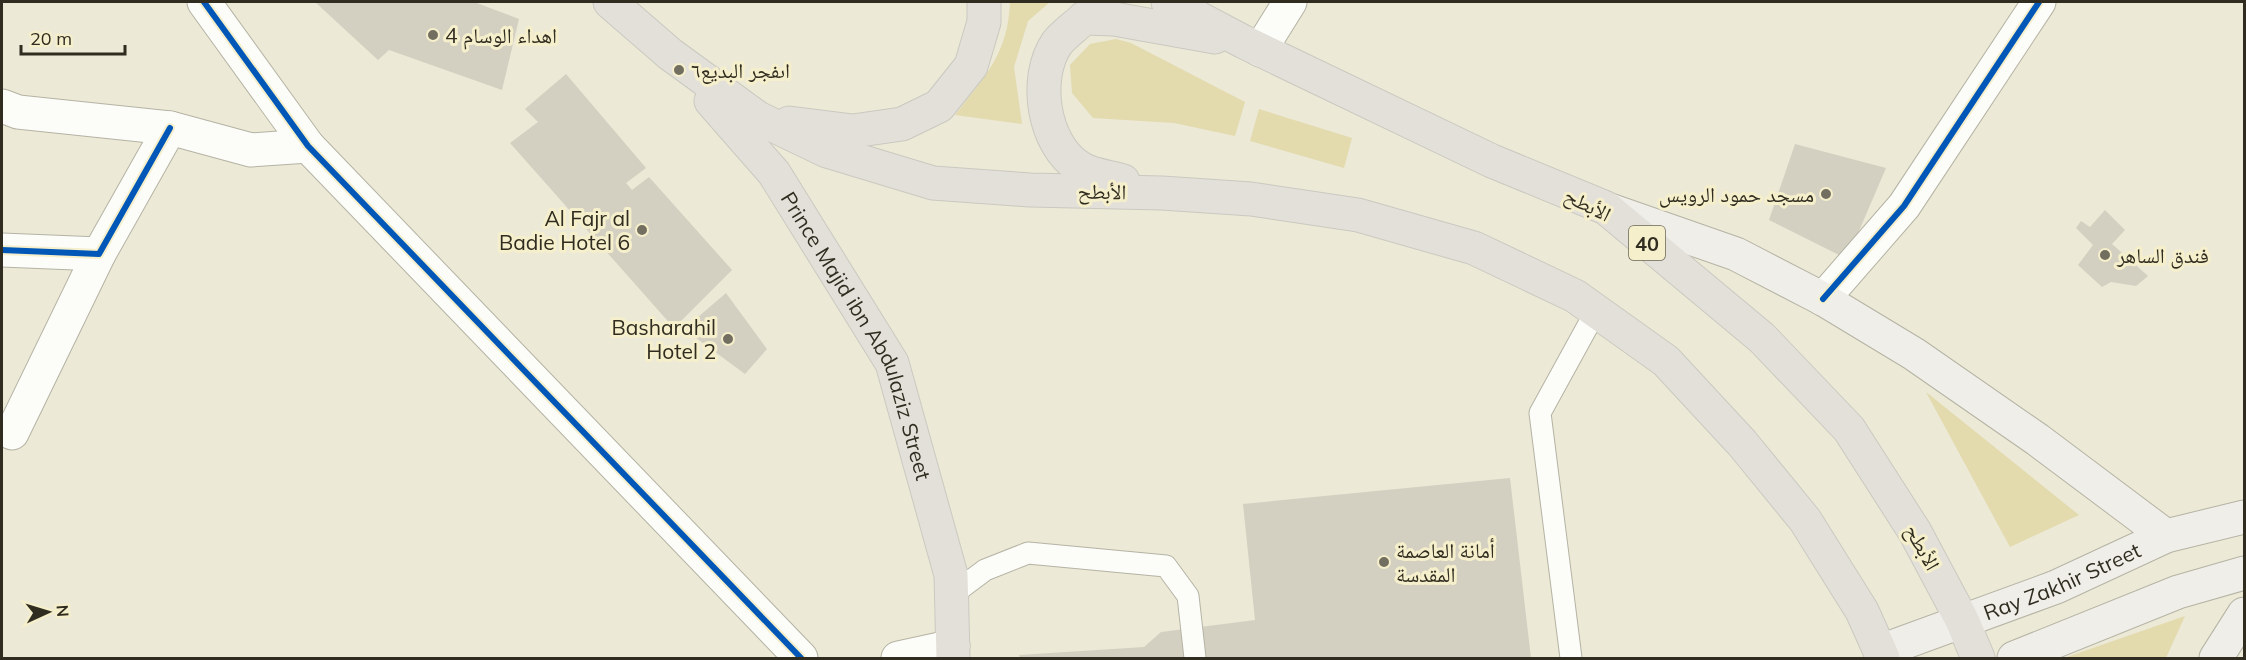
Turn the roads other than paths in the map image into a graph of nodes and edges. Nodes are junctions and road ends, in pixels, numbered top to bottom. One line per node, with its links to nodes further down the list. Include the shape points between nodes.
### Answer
1 (204, 2): 12 (street)
2 (610, 2): 8 (main road)
3 (984, 2): 10 (main road, via 984,22 971,66 939,106 902,124 853,131)
4 (1168, 2): 7 (main road, الأبطح / 40)
5 (1290, 2): 7 (street)
6 (2039, 2): 17 (street, via 1904,206)
7 (1252, 46): 13 (main road, via 1114,19 1084,18 1057,43 1044,76 1046,117 1058,148 1080,168); 14 (main road, الأبطح / 40, via 1492,161)
8 (670, 54): 10 (main road, الأبطح); 23 (main road, Prince Majid ibn Abdulaziz Street, via 774,173 892,363)
9 (2, 106): 11 (street, via 18,112)
10 (758, 118): 13 (main road, الأبطح, via 827,152 933,183)
11 (170, 128): 12 (street, via 251,150); 16 (street)
12 (308, 146): 28 (street)
13 (1162, 193): 18 (main road, الأبطح, via 1251,199 1359,215 1474,248 1575,296)
14 (1606, 208): 17 (main road, via 1736,254); 25 (main road, الأبطح / 40, via 1762,338 1849,429 1915,532)
15 (2, 250): 16 (street)
16 (99, 254): 19 (street)
17 (1823, 299): 21 (main road, via 1914,354)
18 (1596, 311): 27 (main road, الأبطح, via 1666,361 1742,443 1804,520 1862,611); 31 (lane, via 1540,412)
19 (12, 433)
20 (2244, 517): 21 (main road, Ray Zakhir Street)
21 (2166, 536): 25 (main road, Ray Zakhir Street, via 2056,587)
22 (2244, 573): 33 (main road, via 2178,592)
23 (953, 594): 26 (main road, Prince Majid ibn Abdulaziz Street); 30 (lane, via 986,570 1028,553 1166,566 1188,596)
24 (2244, 614): 34 (main road)
25 (1962, 620): 27 (main road, Ray Zakhir Street); 32 (main road, الأبطح / 40)
26 (953, 652): 29 (street)
27 (1882, 655)
28 (801, 658)
29 (898, 658)
30 (1195, 658)
31 (1571, 658)
32 (1978, 658)
33 (2014, 658)
34 (2216, 658)

